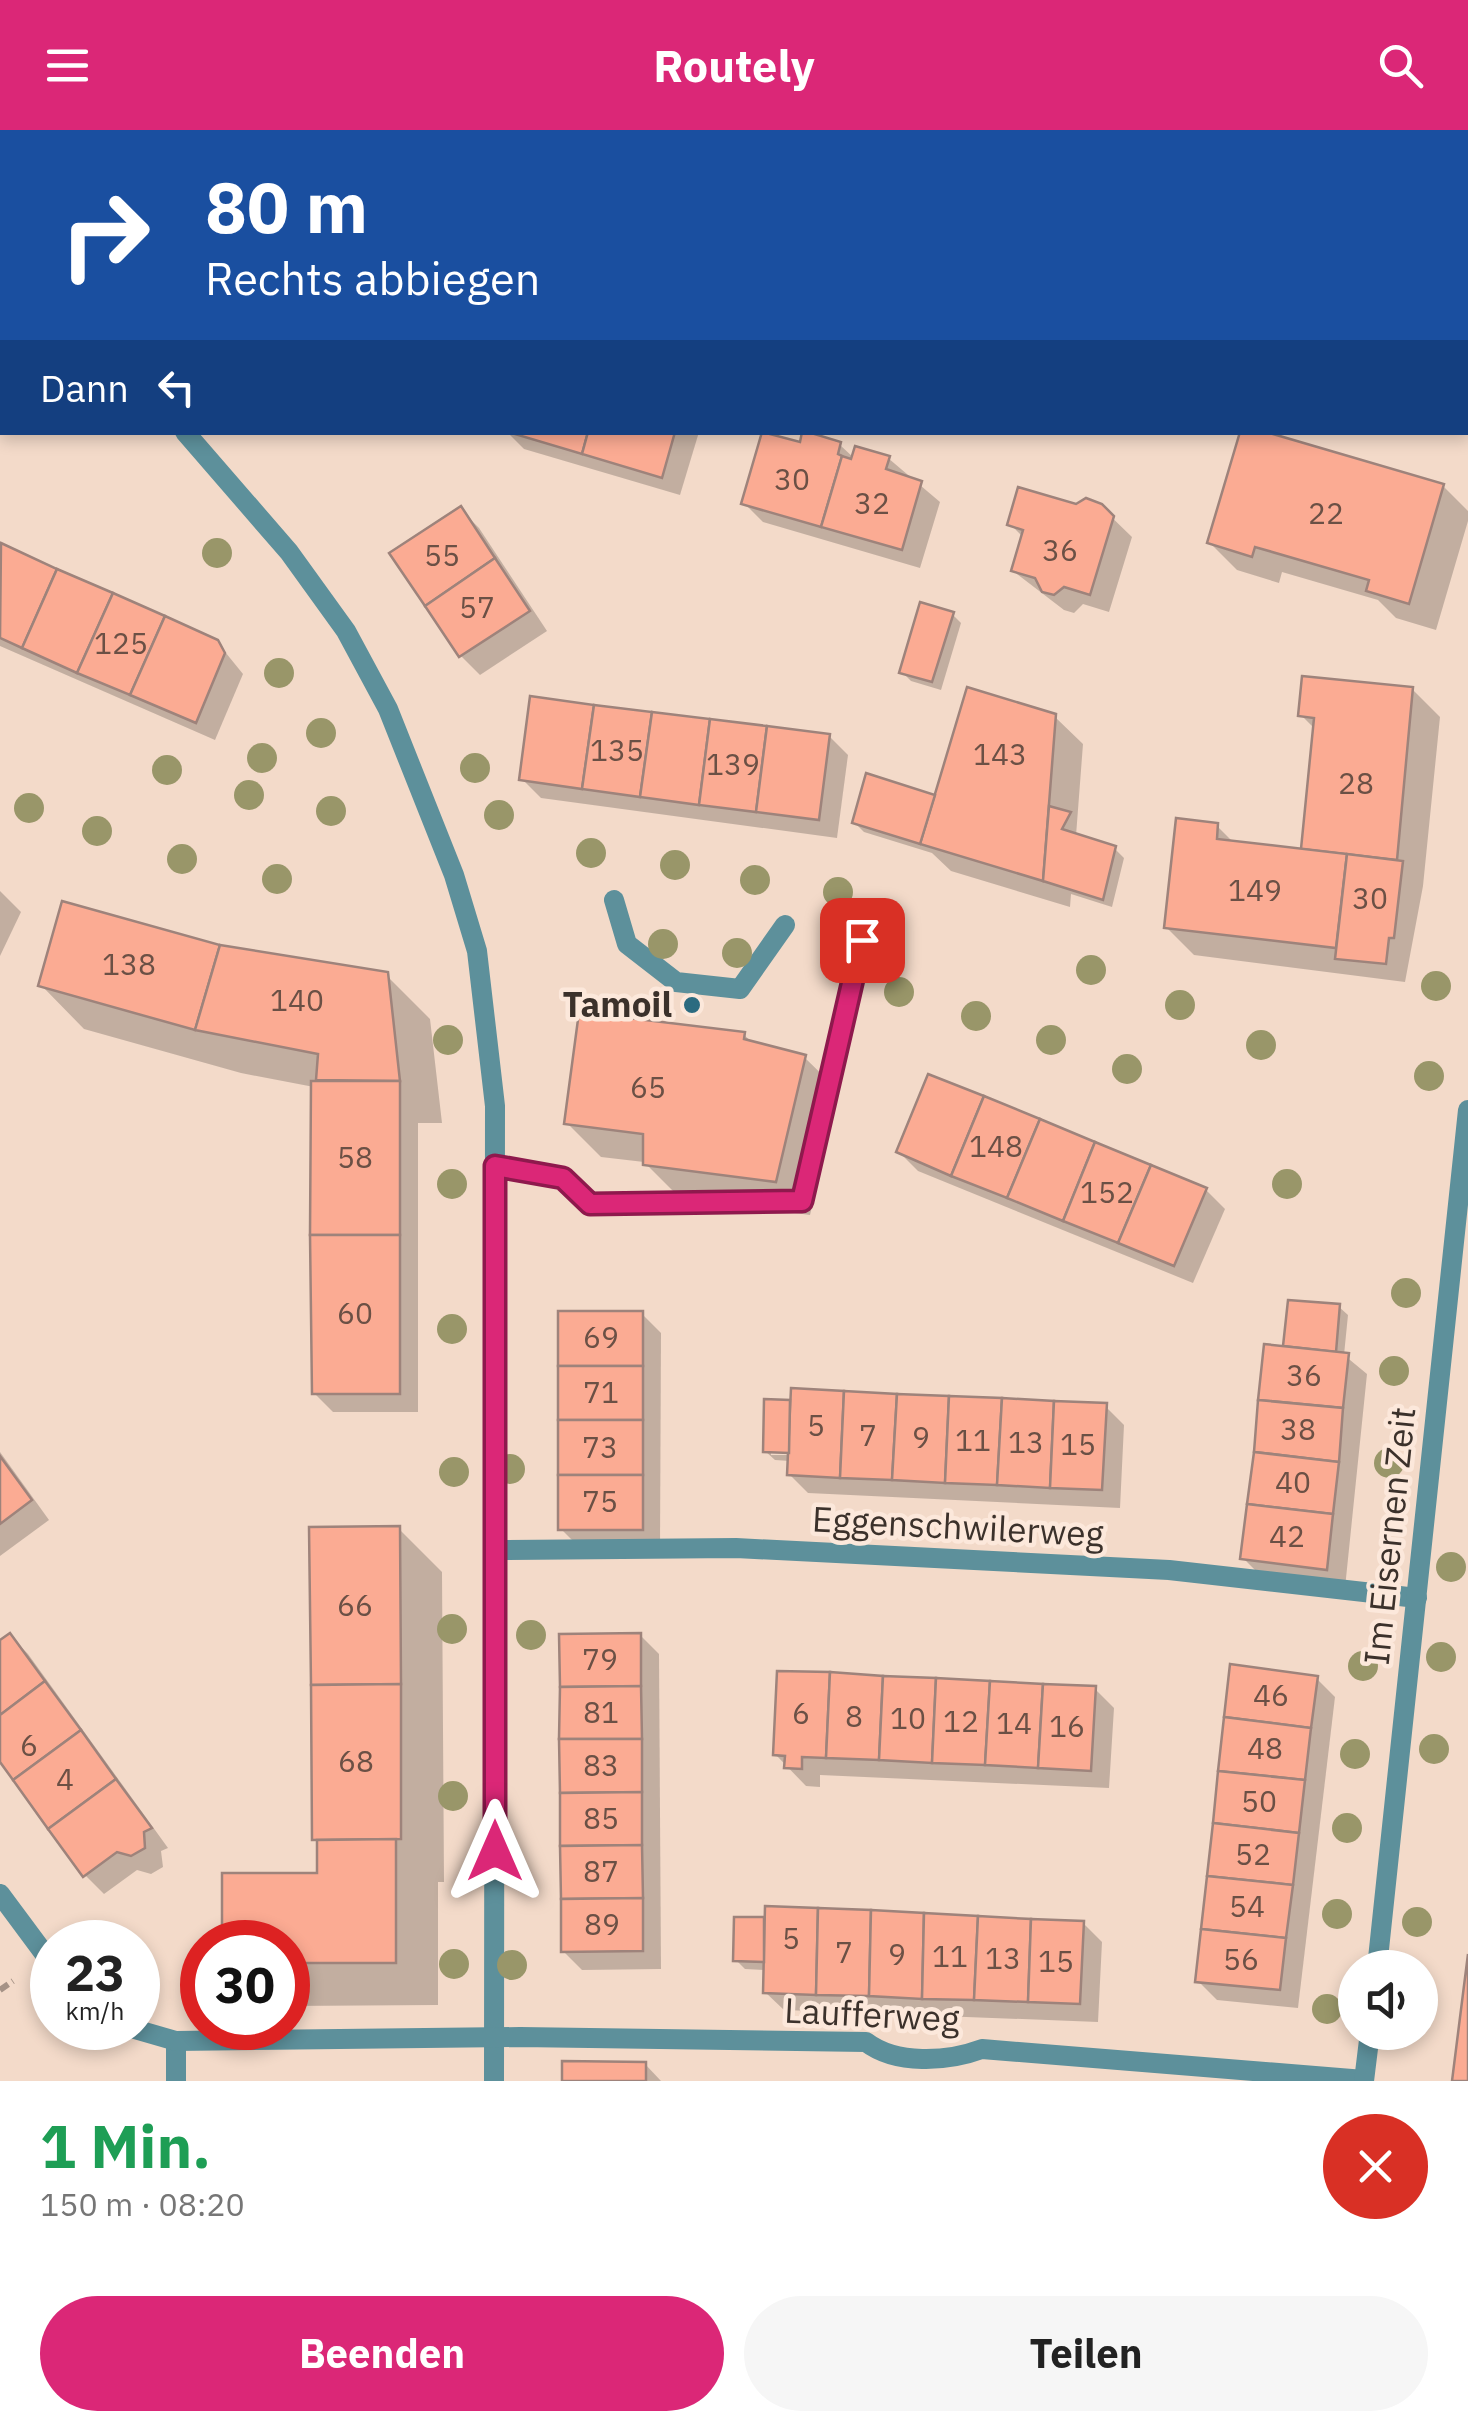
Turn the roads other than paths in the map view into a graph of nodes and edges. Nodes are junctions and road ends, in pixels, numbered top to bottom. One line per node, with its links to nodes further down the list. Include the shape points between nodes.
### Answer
1 (188, 435): 6 (street, via 290,552 346,631 409,756 477,951 496,1106)
2 (614, 900): 3 (street, via 627,944 676,982 740,989)
3 (785, 925)
4 (862, 940): 6 (street, via 802,1201 590,1204 563,1178)
5 (1468, 1110): 8 (street, Im Eisernen Zeit)
6 (495, 1166): 7 (street)
7 (495, 1550): 8 (street, Eggenschwilerweg, via 736,1548 1169,1570); 13 (street)
8 (1417, 1598): 11 (street, Im Eisernen Zeit)
9 (0, 1894): 10 (street)
10 (30, 1934)
11 (1378, 1950)
12 (160, 2036): 14 (street, Laufferweg)
13 (494, 2037): 14 (street, Laufferweg); 16 (street, Laufferweg, via 866,2042 884,2056 958,2058 982,2049); 18 (street)
14 (176, 2041): 17 (street)
15 (1368, 2050): 16 (street)
16 (1364, 2080)
17 (176, 2081)
18 (494, 2081)

